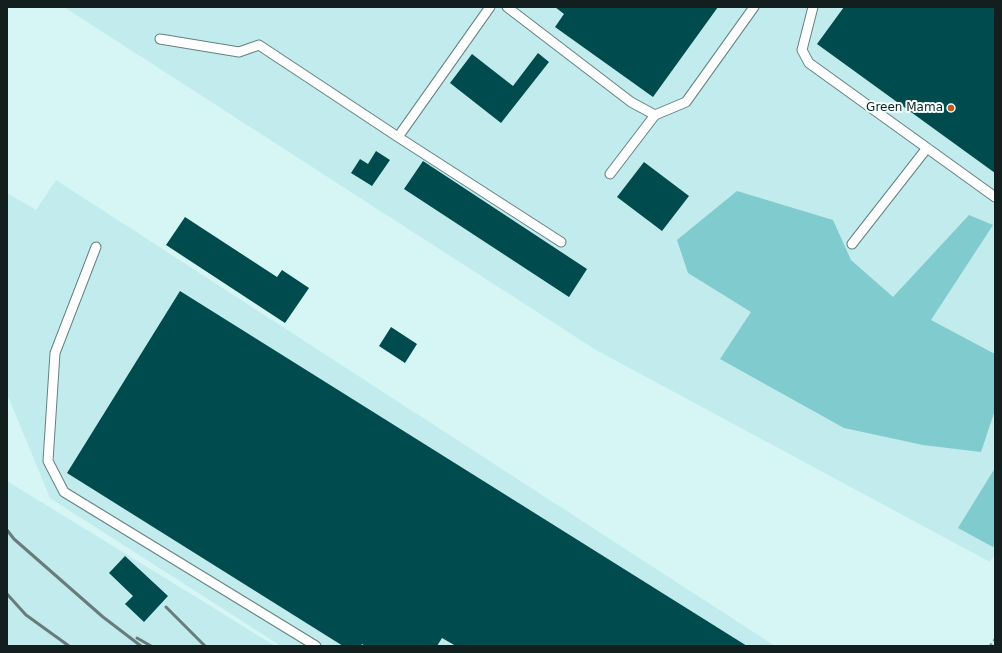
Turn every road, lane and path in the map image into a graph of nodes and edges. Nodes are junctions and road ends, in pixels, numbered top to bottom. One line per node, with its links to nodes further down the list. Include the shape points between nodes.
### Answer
1 (490, 7): 7 (lane)
2 (507, 7): 6 (lane, via 632,102)
3 (754, 7): 6 (lane, via 686,102)
4 (813, 7): 8 (lane, via 802,50 809,63)
5 (160, 39): 7 (lane, via 239,52 259,46)
6 (655, 115): 9 (lane)
7 (398, 137): 11 (lane)
8 (927, 148): 10 (lane); 12 (lane)
9 (610, 174)
10 (995, 197)
11 (561, 242)
12 (852, 244)
13 (96, 247): 15 (lane, via 55,354 48,461 64,492)
14 (995, 639): 16 (path)
15 (316, 646)
16 (990, 646)

